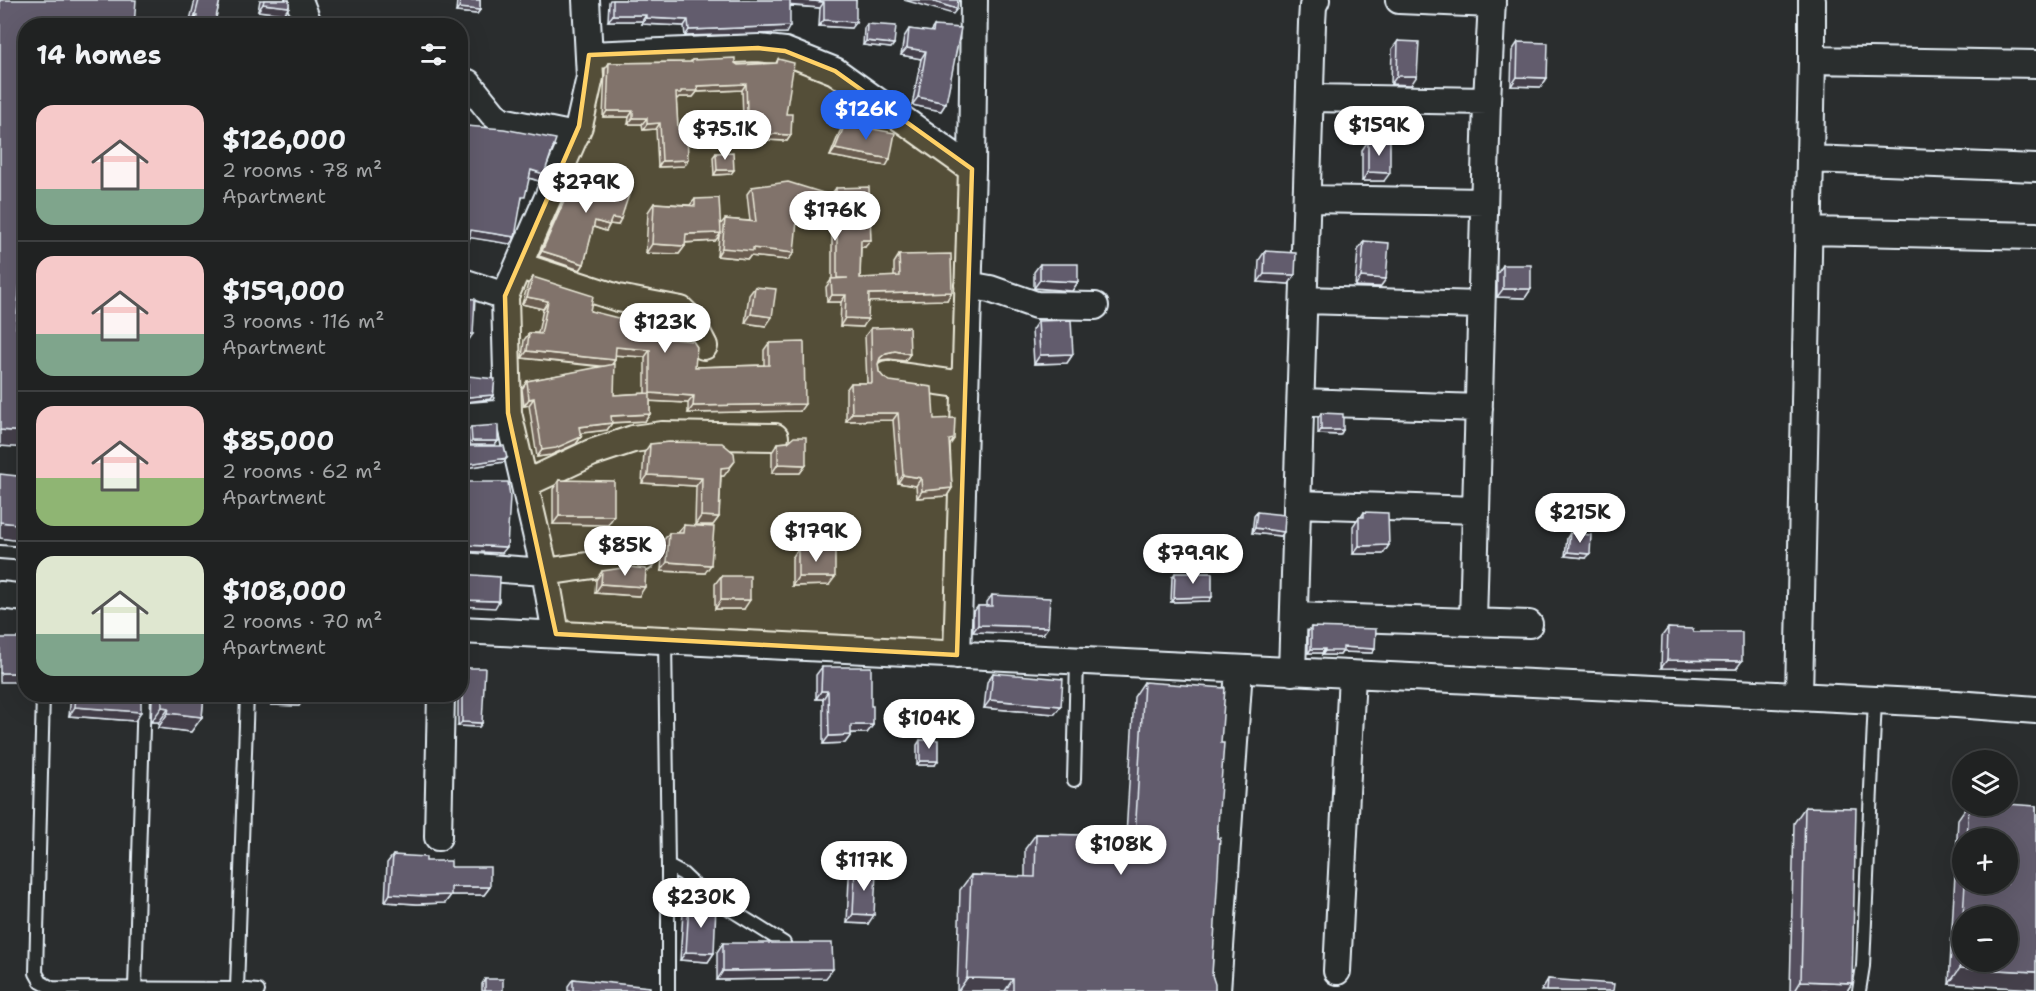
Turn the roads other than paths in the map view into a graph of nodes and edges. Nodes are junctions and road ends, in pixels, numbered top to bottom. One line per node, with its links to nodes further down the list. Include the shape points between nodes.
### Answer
1 (299, 0): 8 (street)
2 (586, 0): 9 (street)
3 (974, 0): 18 (street)
4 (1316, 0): 13 (street)
5 (1398, 0): 7 (street)
6 (1812, 0): 10 (street)
7 (1492, 2): 14 (street)
8 (306, 18)
9 (589, 55): 15 (street, via 590,76); 18 (street, via 758,48 785,51 835,71)
10 (1812, 60): 11 (street); 16 (street)
11 (2036, 64)
12 (468, 83): 15 (street, via 502,121)
13 (1310, 98): 14 (street); 19 (street)
14 (1487, 101): 20 (street)
15 (574, 135): 23 (street)
16 (1810, 159): 17 (street); 21 (street)
17 (2036, 168)
18 (972, 169): 25 (street)
19 (1307, 198): 20 (street); 27 (street)
20 (1484, 202): 28 (street)
21 (1809, 231): 22 (street); 59 (street)
22 (2036, 236)
23 (520, 266): 26 (street); 30 (street, via 618,298 681,310)
24 (468, 284): 26 (street)
25 (968, 285): 29 (street, via 1036,305); 32 (street)
26 (505, 296): 35 (street)
27 (1304, 300): 28 (street); 33 (street)
28 (1481, 305): 34 (street)
29 (1095, 306)
30 (704, 346)
31 (887, 374): 32 (street)
32 (965, 385): 54 (street)
33 (1301, 402): 34 (street); 39 (street)
34 (1479, 408): 40 (street)
35 (508, 413): 36 (street); 38 (street)
36 (468, 416)
37 (775, 437): 38 (street, via 662,435 633,439 591,453)
38 (525, 484): 45 (street)
39 (1297, 504): 40 (street); 48 (street)
40 (1476, 510): 49 (street)
41 (0, 552): 42 (lane)
42 (18, 553)
43 (642, 558): 45 (street)
44 (468, 567): 45 (street)
45 (545, 572): 52 (street)
46 (0, 595): 47 (street)
47 (18, 597)
48 (1294, 616): 49 (street); 57 (street)
49 (1473, 622): 50 (street)
50 (1529, 624)
51 (468, 630): 52 (street)
52 (556, 634): 53 (street)
53 (665, 639): 54 (street); 68 (lane)
54 (957, 655): 55 (street)
55 (1077, 661): 56 (street); 66 (lane)
56 (1239, 669): 57 (street); 75 (street)
57 (1292, 672): 58 (street)
58 (1352, 675): 59 (street); 70 (street)
59 (1799, 696): 60 (street)
60 (1875, 700): 65 (street); 76 (lane, via 1863,966)
61 (43, 702): 71 (lane, via 36,973 41,982 52,988)
62 (144, 702): 71 (lane)
63 (247, 702): 72 (lane)
64 (441, 702): 67 (street)
65 (2036, 710)
66 (1074, 780)
67 (438, 837)
68 (668, 866): 69 (lane); 74 (lane)
69 (784, 943)
70 (1337, 971)
71 (135, 988): 72 (lane)
72 (237, 989): 73 (lane)
73 (258, 991)
74 (668, 991)
75 (1217, 991)
76 (1858, 991)

